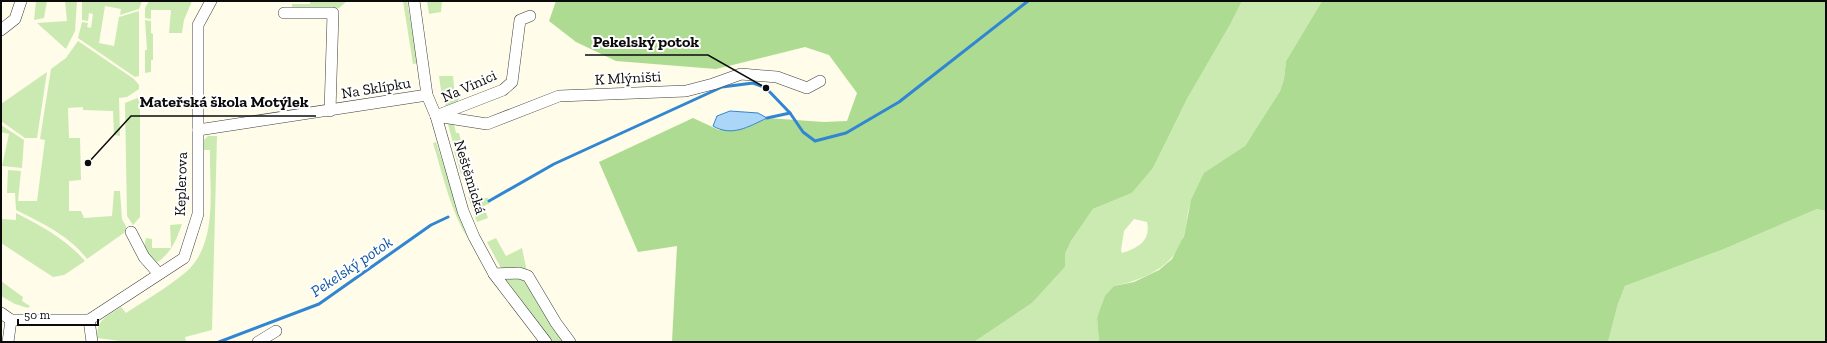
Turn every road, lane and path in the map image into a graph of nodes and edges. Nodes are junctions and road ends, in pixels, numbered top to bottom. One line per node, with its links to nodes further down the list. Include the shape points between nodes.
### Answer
1 (21, 1): 6 (street, via 15,18)
2 (211, 1): 11 (street, Keplerova, via 198,25)
3 (414, 1): 8 (street, Neštěmická)
4 (284, 13): 9 (street, Na Sklípku, via 333,13)
5 (530, 16): 10 (street, Na Vinici, via 520,20 512,82 503,90)
6 (1, 30)
7 (820, 81): 10 (street, K Mlýništi, via 807,88 777,77 742,74 686,91 559,96 487,124)
8 (427, 95): 9 (street, Na Sklípku); 10 (street, Neštěmická)
9 (330, 111): 11 (street, Na Sklípku)
10 (436, 116): 14 (street, Neštěmická, via 463,211)
11 (198, 130): 13 (street, Keplerova, via 198,214 184,258)
12 (132, 232): 13 (street, via 144,257)
13 (159, 274): 17 (street, Keplerova)
14 (494, 274): 22 (street, Neštěmická); 23 (street, via 519,273 528,276)
15 (1, 313): 16 (street)
16 (11, 320): 17 (street); 19 (street)
17 (90, 320): 20 (street)
18 (276, 331): 21 (street)
19 (8, 341)
20 (92, 342)
21 (258, 342)
22 (546, 342)
23 (570, 342)

